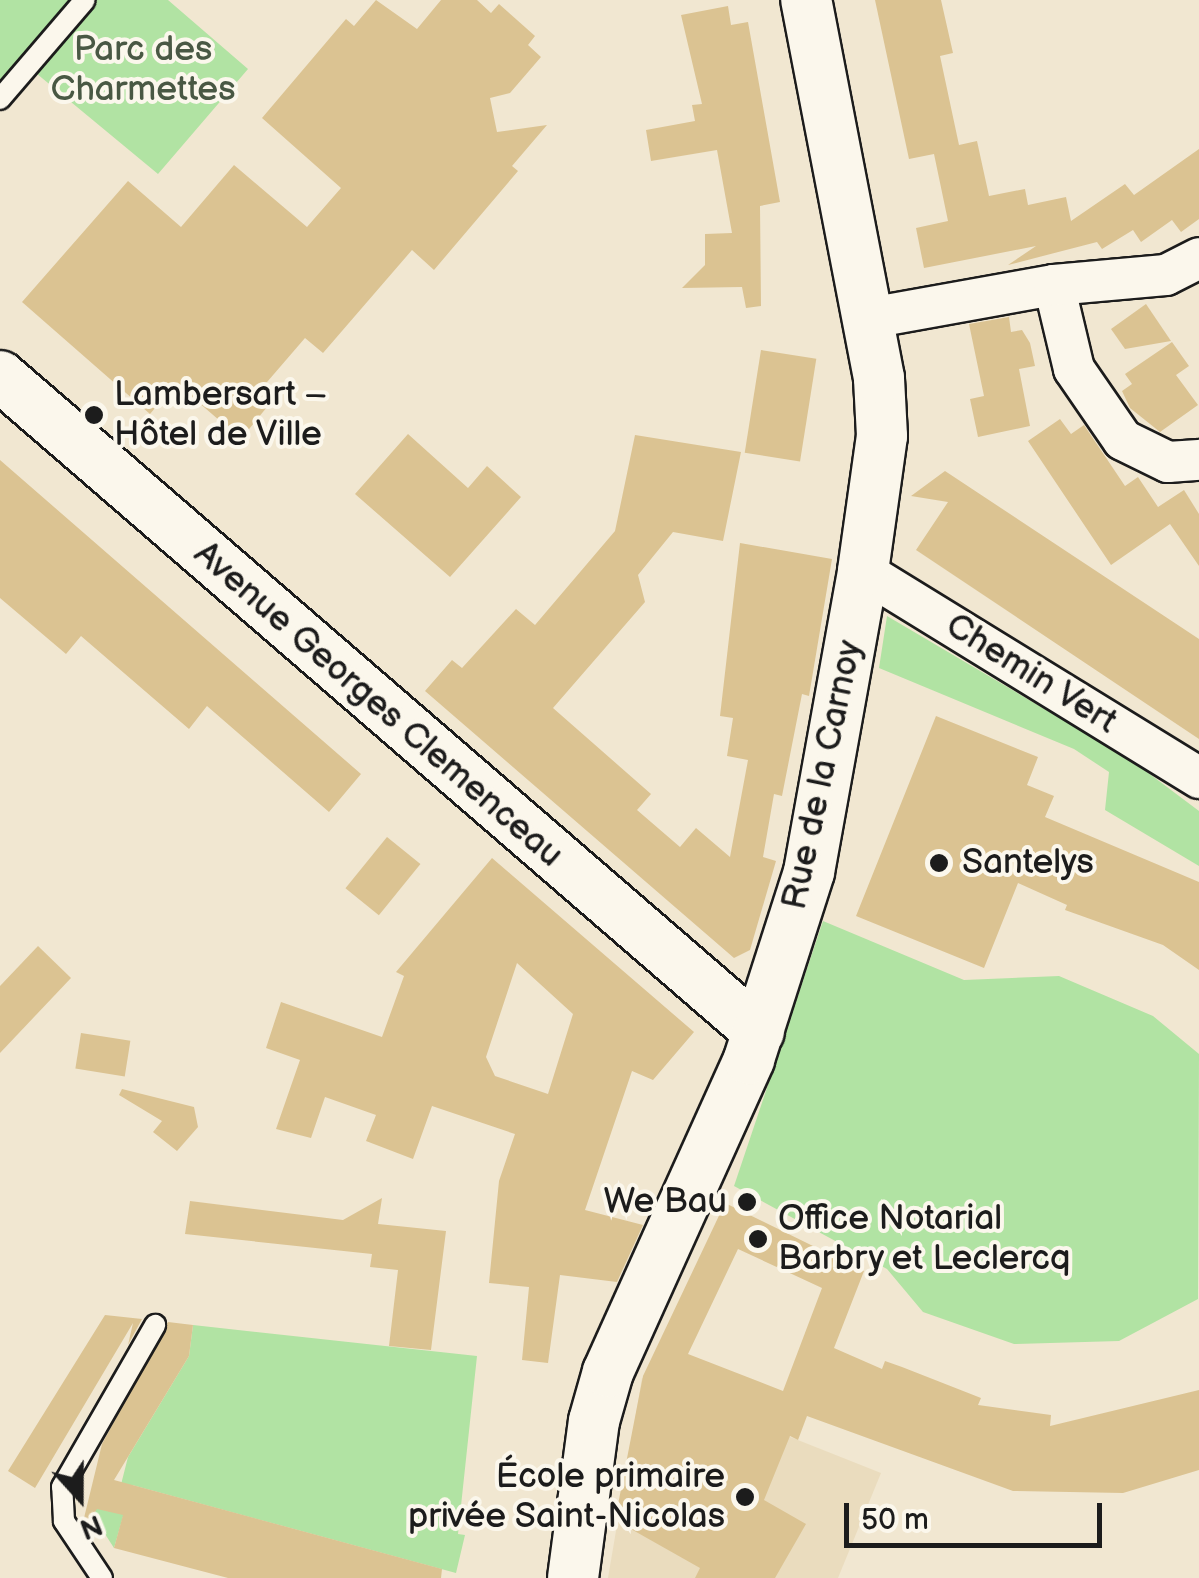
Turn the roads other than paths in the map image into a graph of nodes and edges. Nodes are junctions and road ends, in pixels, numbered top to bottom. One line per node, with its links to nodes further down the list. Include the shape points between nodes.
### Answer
1 (85, 0): 3 (lane)
2 (806, 0): 6 (street, Rue de la Carnoy)
3 (0, 99)
4 (1199, 258): 5 (street, via 1166,275)
5 (1054, 285): 6 (street); 8 (street, via 1074,369 1123,440 1168,462)
6 (870, 318): 9 (street, Rue de la Carnoy, via 882,436)
7 (0, 376): 11 (street, Avenue Georges Clemenceau)
8 (1199, 460)
9 (863, 571): 10 (street, Chemin Vert); 11 (street, Rue de la Carnoy, via 823,814)
10 (1199, 778)
11 (759, 1032): 14 (street, Rue de la Carnoy, via 608,1372 594,1422)
12 (155, 1325): 13 (lane, via 62,1488 64,1521)
13 (102, 1578)
14 (573, 1578)

